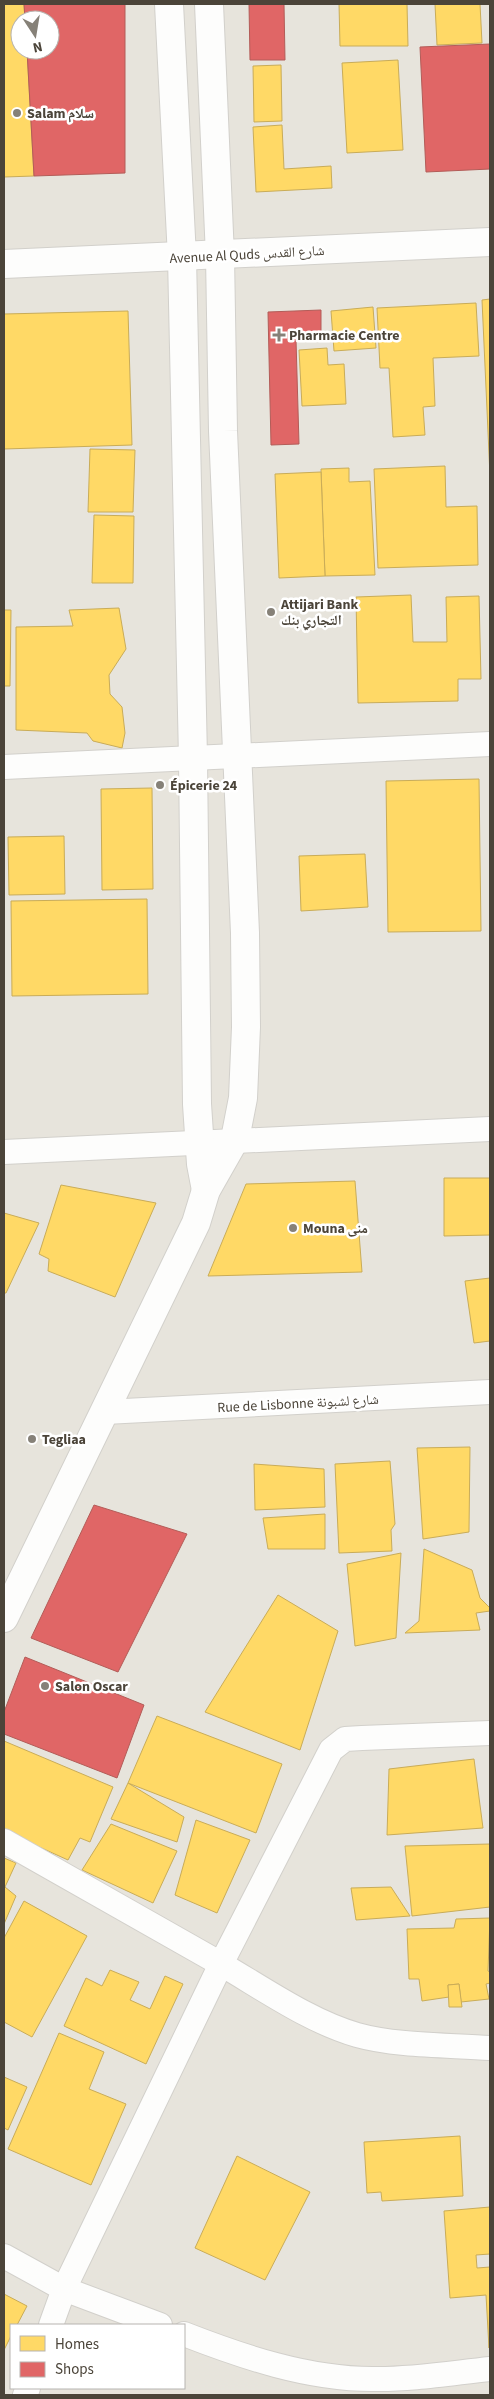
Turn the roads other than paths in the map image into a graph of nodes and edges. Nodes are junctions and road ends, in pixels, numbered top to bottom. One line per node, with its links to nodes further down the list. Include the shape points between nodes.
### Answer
1 (169, 4): 5 (street)
2 (209, 4): 4 (street)
3 (490, 242): 4 (street, Avenue Al Quds شارع القدس)
4 (220, 256): 5 (street, Avenue Al Quds شارع القدس); 8 (street, via 223,431)
5 (182, 257): 6 (street, Avenue Al Quds شارع القدس); 9 (street)
6 (4, 264)
7 (490, 744): 8 (street)
8 (238, 757): 9 (street); 12 (street, via 246,1027 243,1098)
9 (193, 758): 10 (street); 13 (street)
10 (4, 767)
11 (490, 1128): 12 (street)
12 (235, 1140): 13 (street); 15 (street)
13 (200, 1142): 14 (street); 15 (street)
14 (4, 1152)
15 (206, 1190): 17 (street, via 196,1223)
16 (490, 1392): 17 (street, Rue de Lisbonne شارع لشبونة)
17 (106, 1412): 18 (street)
18 (4, 1618)
19 (490, 1733): 21 (street, via 345,1739 331,1750)
20 (4, 1841): 21 (street)
21 (221, 1964): 22 (street, via 315,2018 357,2035); 24 (street)
22 (490, 2048)
23 (4, 2256): 24 (street)
24 (64, 2289): 25 (street); 26 (street)
25 (51, 2324)
26 (157, 2324)
27 (185, 2334): 28 (street, via 230,2352 311,2373 372,2379)
28 (490, 2369)

